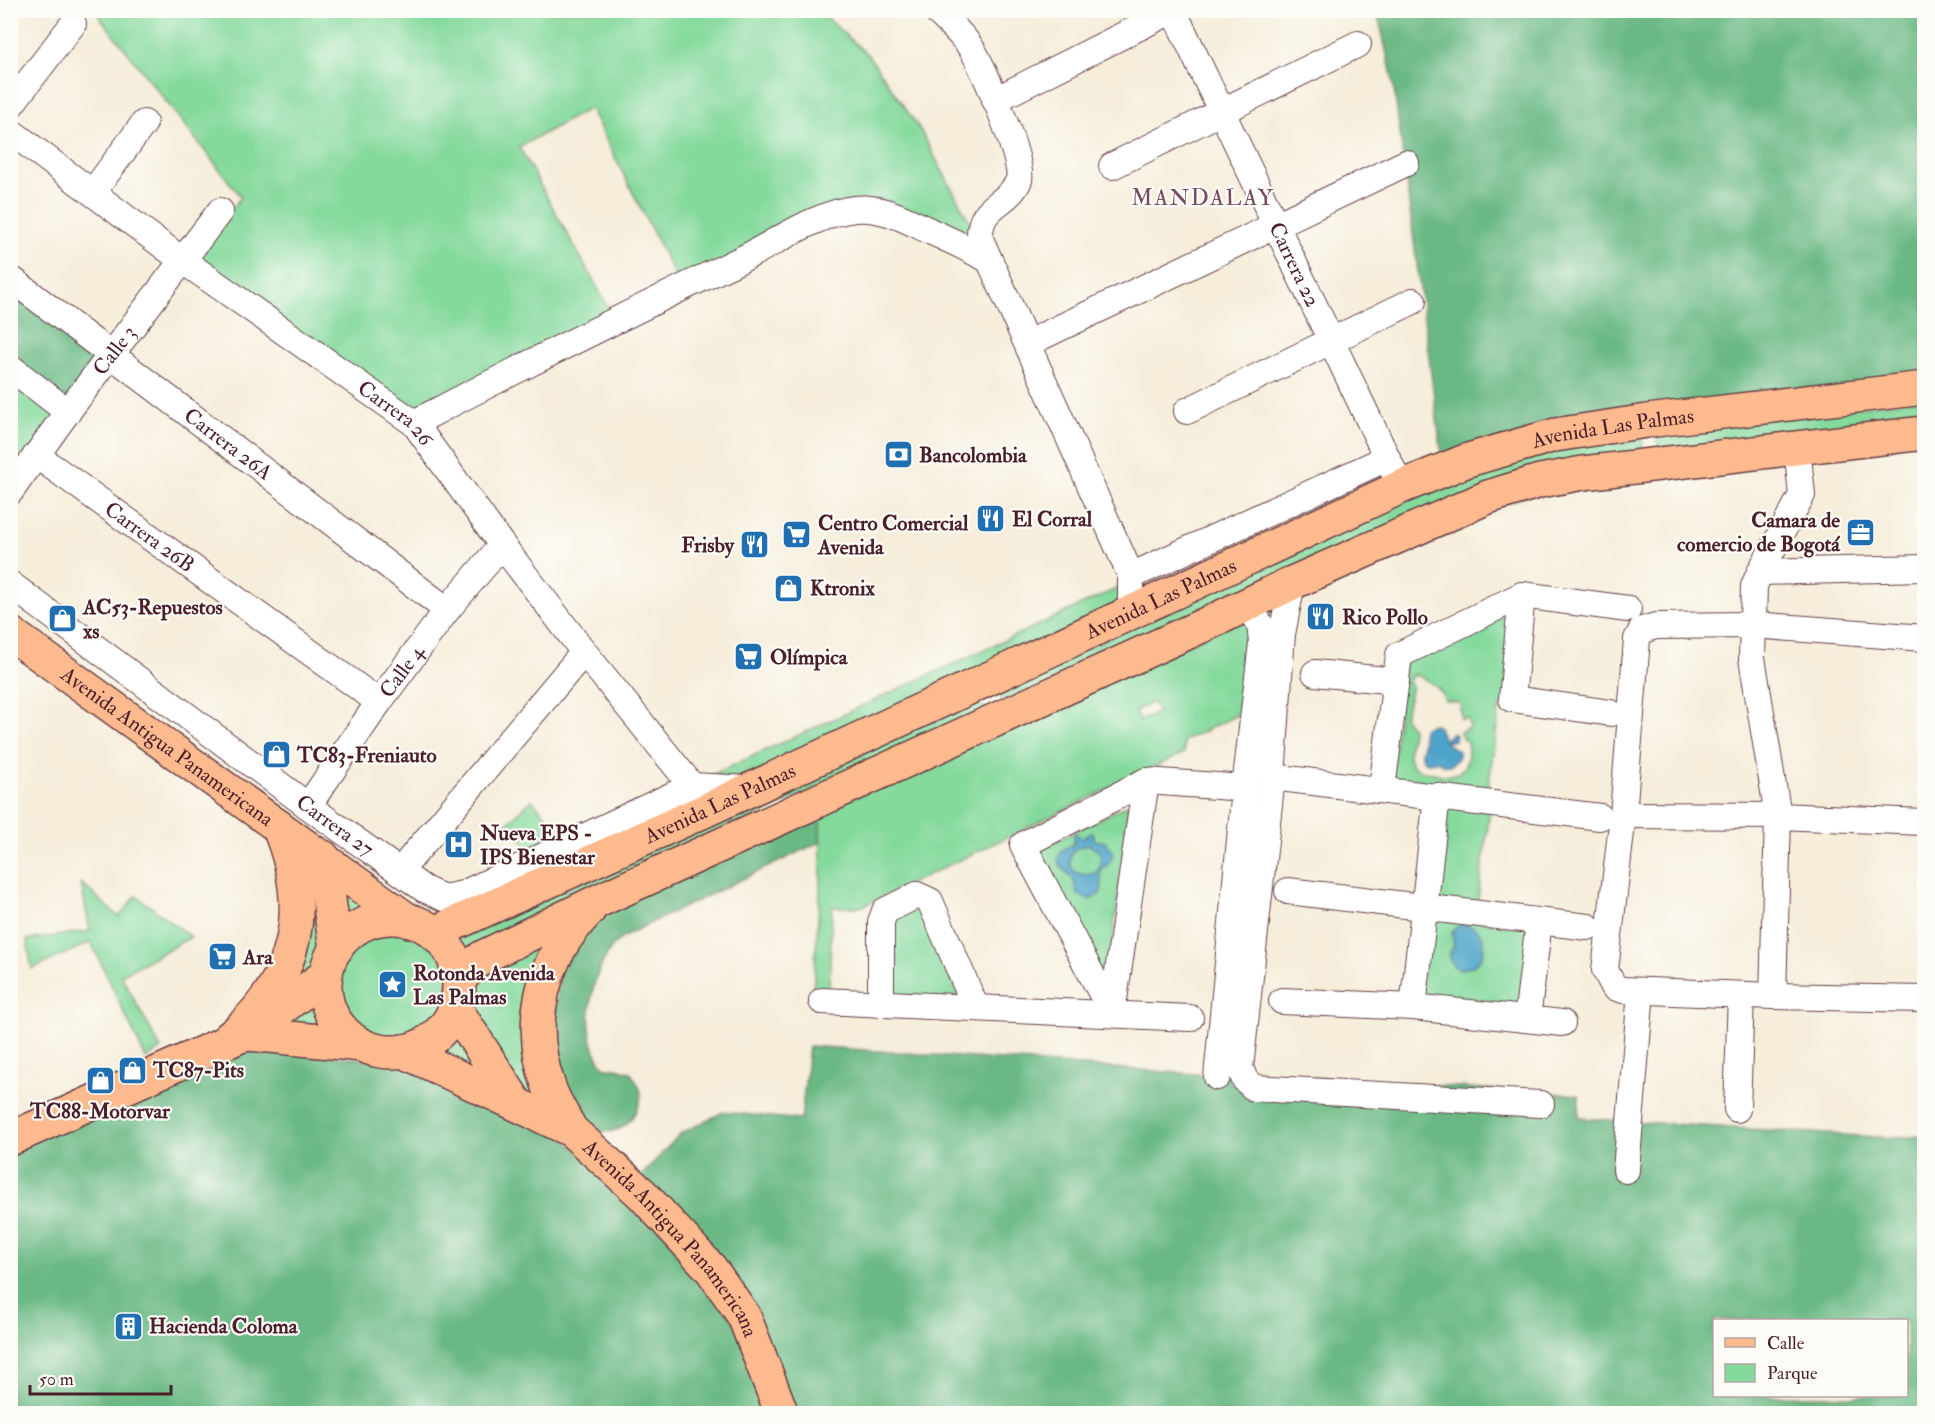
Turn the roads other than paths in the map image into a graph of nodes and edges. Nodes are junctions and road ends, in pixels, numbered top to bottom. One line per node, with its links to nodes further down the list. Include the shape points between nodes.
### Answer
1 (935, 10): 5 (street, via 973,50)
2 (1173, 10): 5 (street); 7 (street, Carrera 22)
3 (73, 24): 6 (street)
4 (1358, 44): 7 (street)
5 (995, 100): 16 (street, via 1018,158 1020,179 988,211 979,226)
6 (10, 106)
7 (1222, 112): 11 (street); 14 (street, Carrera 22)
8 (144, 123): 12 (street)
9 (10, 130): 12 (street, Carrera 26)
10 (1406, 163): 14 (street)
11 (1112, 166)
12 (93, 192): 15 (street, Carrera 26)
13 (220, 211): 15 (street, Calle 3)
14 (1275, 225): 19 (street, Carrera 22); 20 (street)
15 (182, 260): 21 (street, Calle 3); 27 (street, Carrera 26)
16 (989, 260): 20 (street); 27 (street, via 956,242 874,209 826,216)
17 (10, 278): 21 (street, Carrera 26A)
18 (1413, 301): 19 (street)
19 (1330, 342): 24 (street); 31 (street, Carrera 22)
20 (1028, 343): 38 (street)
21 (111, 355): 25 (street, Calle 3); 45 (street, Carrera 26A)
22 (10, 367): 25 (street)
23 (1924, 388): 26 (main road, Avenida Las Palmas)
24 (1187, 411)
25 (68, 412): 30 (street, Calle 3)
26 (1647, 421): 32 (main road); 33 (main road, Avenida Las Palmas, via 1555,435 1468,460)
27 (414, 423): 35 (street, Carrera 26)
28 (1924, 433): 29 (main road, Avenida Las Palmas)
29 (1797, 447): 32 (main road, Avenida Las Palmas); 37 (street, via 1802,495)
30 (36, 455): 34 (street, Calle 3); 53 (street, Carrera 26B)
31 (1387, 458): 33 (street, Carrera 22); 38 (street)
32 (1651, 465): 39 (main road, Avenida Las Palmas, via 1540,481 1488,497)
33 (1401, 487): 43 (main road, Avenida Las Palmas)
34 (10, 492)
35 (502, 545): 45 (street, Calle 4); 49 (street, Carrera 26)
36 (1924, 568): 37 (street)
37 (1760, 572): 46 (street, via 1754,586)
38 (1131, 576): 43 (street)
39 (1292, 582): 42 (main road, Avenida Las Palmas); 56 (street, via 1282,634)
40 (10, 584): 62 (street, Carrera 27)
41 (1522, 595): 44 (street); 51 (street, via 1399,656); 54 (street, via 1512,699)
42 (1248, 604): 55 (main road, Avenida Las Palmas); 58 (street, via 1260,624 1262,643)
43 (1145, 605): 52 (main road, Avenida Las Palmas)
44 (1628, 609)
45 (447, 610): 53 (street, Calle 4)
46 (1753, 625): 48 (street); 63 (street, via 1656,626 1640,633); 64 (street, via 1752,658)
47 (10, 633): 66 (main road, Avenida Antigua Panamericana)
48 (1924, 638)
49 (584, 652): 61 (street, Carrera 26); 68 (street)
50 (1315, 673): 51 (street)
51 (1396, 681): 59 (street)
52 (980, 683): 55 (main road); 61 (main road, Avenida Las Palmas, via 749,789)
53 (380, 702): 62 (street, Calle 4)
54 (1611, 713)
55 (1005, 716): 70 (main road, Avenida Las Palmas)
56 (1272, 777): 59 (street); 95 (street, via 1240,1068 1245,1080 1254,1088)
57 (1146, 782): 58 (street); 86 (street); 86 (street, via 1023,845)
58 (1245, 788): 93 (street)
59 (1382, 789): 60 (street)
60 (1437, 796): 63 (street); 71 (street)
61 (698, 798): 68 (street, Carrera 27, via 453,897 434,895); 73 (main road, Avenida Las Palmas)
62 (308, 806): 68 (street, Carrera 27)
63 (1611, 816): 64 (street); 76 (street, via 1605,970 1614,987)
64 (1778, 816): 65 (street); 79 (street)
65 (1924, 822)
66 (278, 826): 67 (main road, Avenida Antigua Panamericana); 90 (main road, via 295,876 297,908 292,944 283,972)
67 (323, 857): 73 (main road, Avenida Antigua Panamericana); 75 (main road)
68 (400, 871)
69 (1288, 891): 71 (street)
70 (600, 900): 77 (main road, Avenida Las Palmas, via 483,957 469,968); 97 (main road, via 563,940 540,999 538,1035 543,1070)
71 (1424, 906): 72 (street); 84 (street)
72 (1539, 922): 74 (street); 88 (street)
73 (422, 927): 75 (main road, via 389,918 365,924 347,936); 77 (main road, via 446,945 453,956)
74 (1588, 927)
75 (331, 962): 90 (main road); 91 (main road, via 326,994 334,1019)
76 (1641, 991): 78 (street); 99 (street)
77 (457, 995): 92 (main road, via 447,1023 437,1034); 94 (main road)
78 (1741, 995): 79 (street); 96 (street)
79 (1773, 996): 80 (street)
80 (1924, 999)
81 (822, 1001): 83 (street)
82 (1282, 1001): 84 (street)
83 (881, 1004): 85 (street); 85 (street, via 881,922 885,911 917,895 930,901)
84 (1413, 1007): 88 (street)
85 (976, 1008): 86 (street)
86 (1112, 1013): 87 (street)
87 (1190, 1018)
88 (1527, 1019): 89 (street)
89 (1562, 1023)
90 (238, 1037): 91 (main road); 98 (main road)
91 (362, 1045): 92 (main road, via 381,1051)
92 (403, 1051): 94 (main road, Avenida Antigua Panamericana)
93 (1217, 1077)
94 (516, 1103): 97 (main road, Avenida Antigua Panamericana)
95 (1541, 1104)
96 (1737, 1109)
97 (571, 1130): 100 (main road, Avenida Antigua Panamericana, via 642,1194 711,1269 744,1316)
98 (10, 1139)
99 (1626, 1170)
100 (782, 1413)

